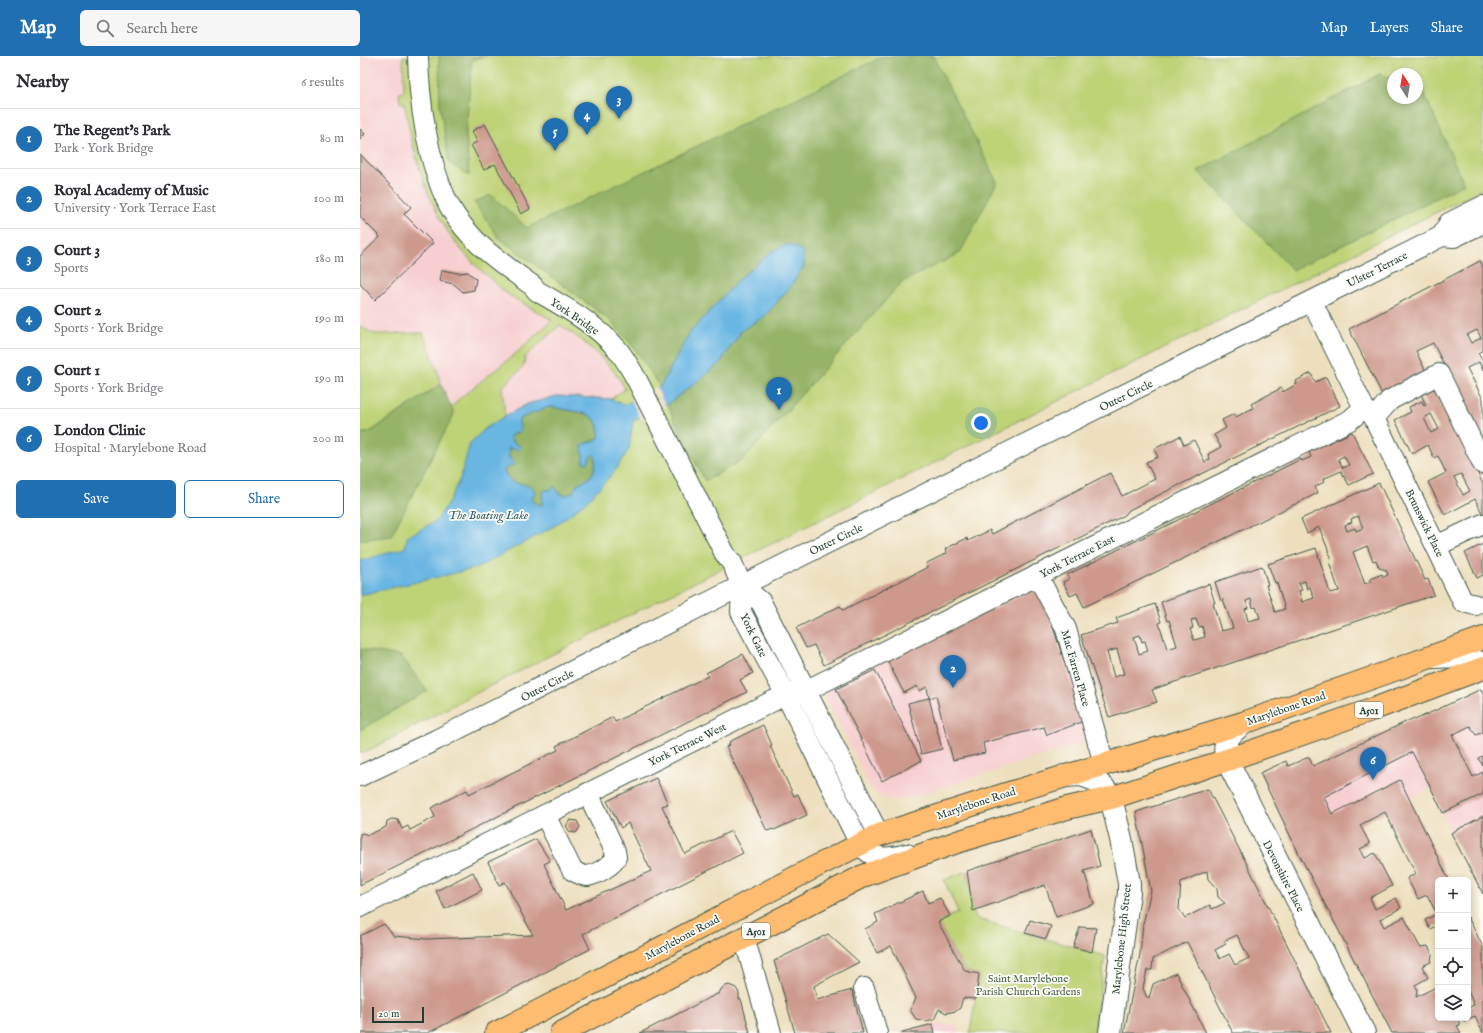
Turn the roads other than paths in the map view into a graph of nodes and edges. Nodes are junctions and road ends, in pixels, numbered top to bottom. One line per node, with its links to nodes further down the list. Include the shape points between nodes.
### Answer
1 (418, 56): 11 (street, York Bridge, via 426,131 446,200 466,230 480,245 538,291 578,315 617,350 638,382)
2 (1483, 206): 4 (street, Ulster Terrace, via 1449,223)
3 (1483, 223): 4 (street, Ulster Terrace, via 1454,237)
4 (1442, 236): 5 (street, Ulster Terrace)
5 (1312, 302): 6 (street, Brunswick Place); 11 (street, Outer Circle)
6 (1369, 413): 7 (street, York Terrace East, via 1439,374); 9 (street, Brunswick Place); 10 (street, York Terrace East, via 1350,420)
7 (1483, 464)
8 (1483, 524): 9 (street)
9 (1436, 546): 12 (street, Brunswick Place, via 1463,602)
10 (1037, 575): 17 (street, York Terrace East); 21 (street, Mac Farren Place, via 1066,629)
11 (742, 586): 17 (street, York Gate, via 762,602); 18 (street, York Gate, via 741,612); 22 (street, Outer Circle, via 443,737)
12 (1481, 607)
13 (1483, 638): 14 (highway, Marylebone Road / A501)
14 (1433, 657): 15 (street, via 1464,657); 19 (highway, Marylebone Road / A501)
15 (1483, 664)
16 (1483, 668): 20 (highway, A501)
17 (807, 690): 18 (street, York Terrace East); 27 (street, York Gate)
18 (786, 696): 24 (street, York Terrace West); 27 (street, York Gate)
19 (1246, 722): 20 (street, Devonshire Place, via 1231,733 1227,740); 21 (highway, Marylebone Road / A501)
20 (1227, 760): 25 (highway, A501); 38 (street, Devonshire Place)
21 (1104, 764): 23 (highway, Marylebone Road / A501)
22 (360, 776)
23 (1064, 776): 25 (street, via 1081,775 1095,780 1106,789); 27 (highway, Marylebone Road / A501)
24 (588, 793): 26 (street, York Terrace West); 26 (street, via 616,857 612,864 596,873 588,876 572,870)
25 (1111, 798): 28 (highway, A501, via 1067,808); 37 (street, Marylebone High Street, via 1121,839 1129,893)
26 (545, 815): 29 (street, York Terrace West)
27 (870, 840): 28 (street, York Gate, via 865,851 880,858 890,858); 33 (highway, Marylebone Road / A501)
28 (957, 842): 30 (highway, A501, via 863,876)
29 (364, 905)
30 (744, 937): 32 (highway, A501); 35 (street)
31 (864, 988): 36 (street)
32 (587, 1027): 34 (highway, A501)
33 (496, 1033)
34 (561, 1033)
35 (771, 1033)
36 (877, 1033)
37 (1110, 1033)
38 (1364, 1033)

